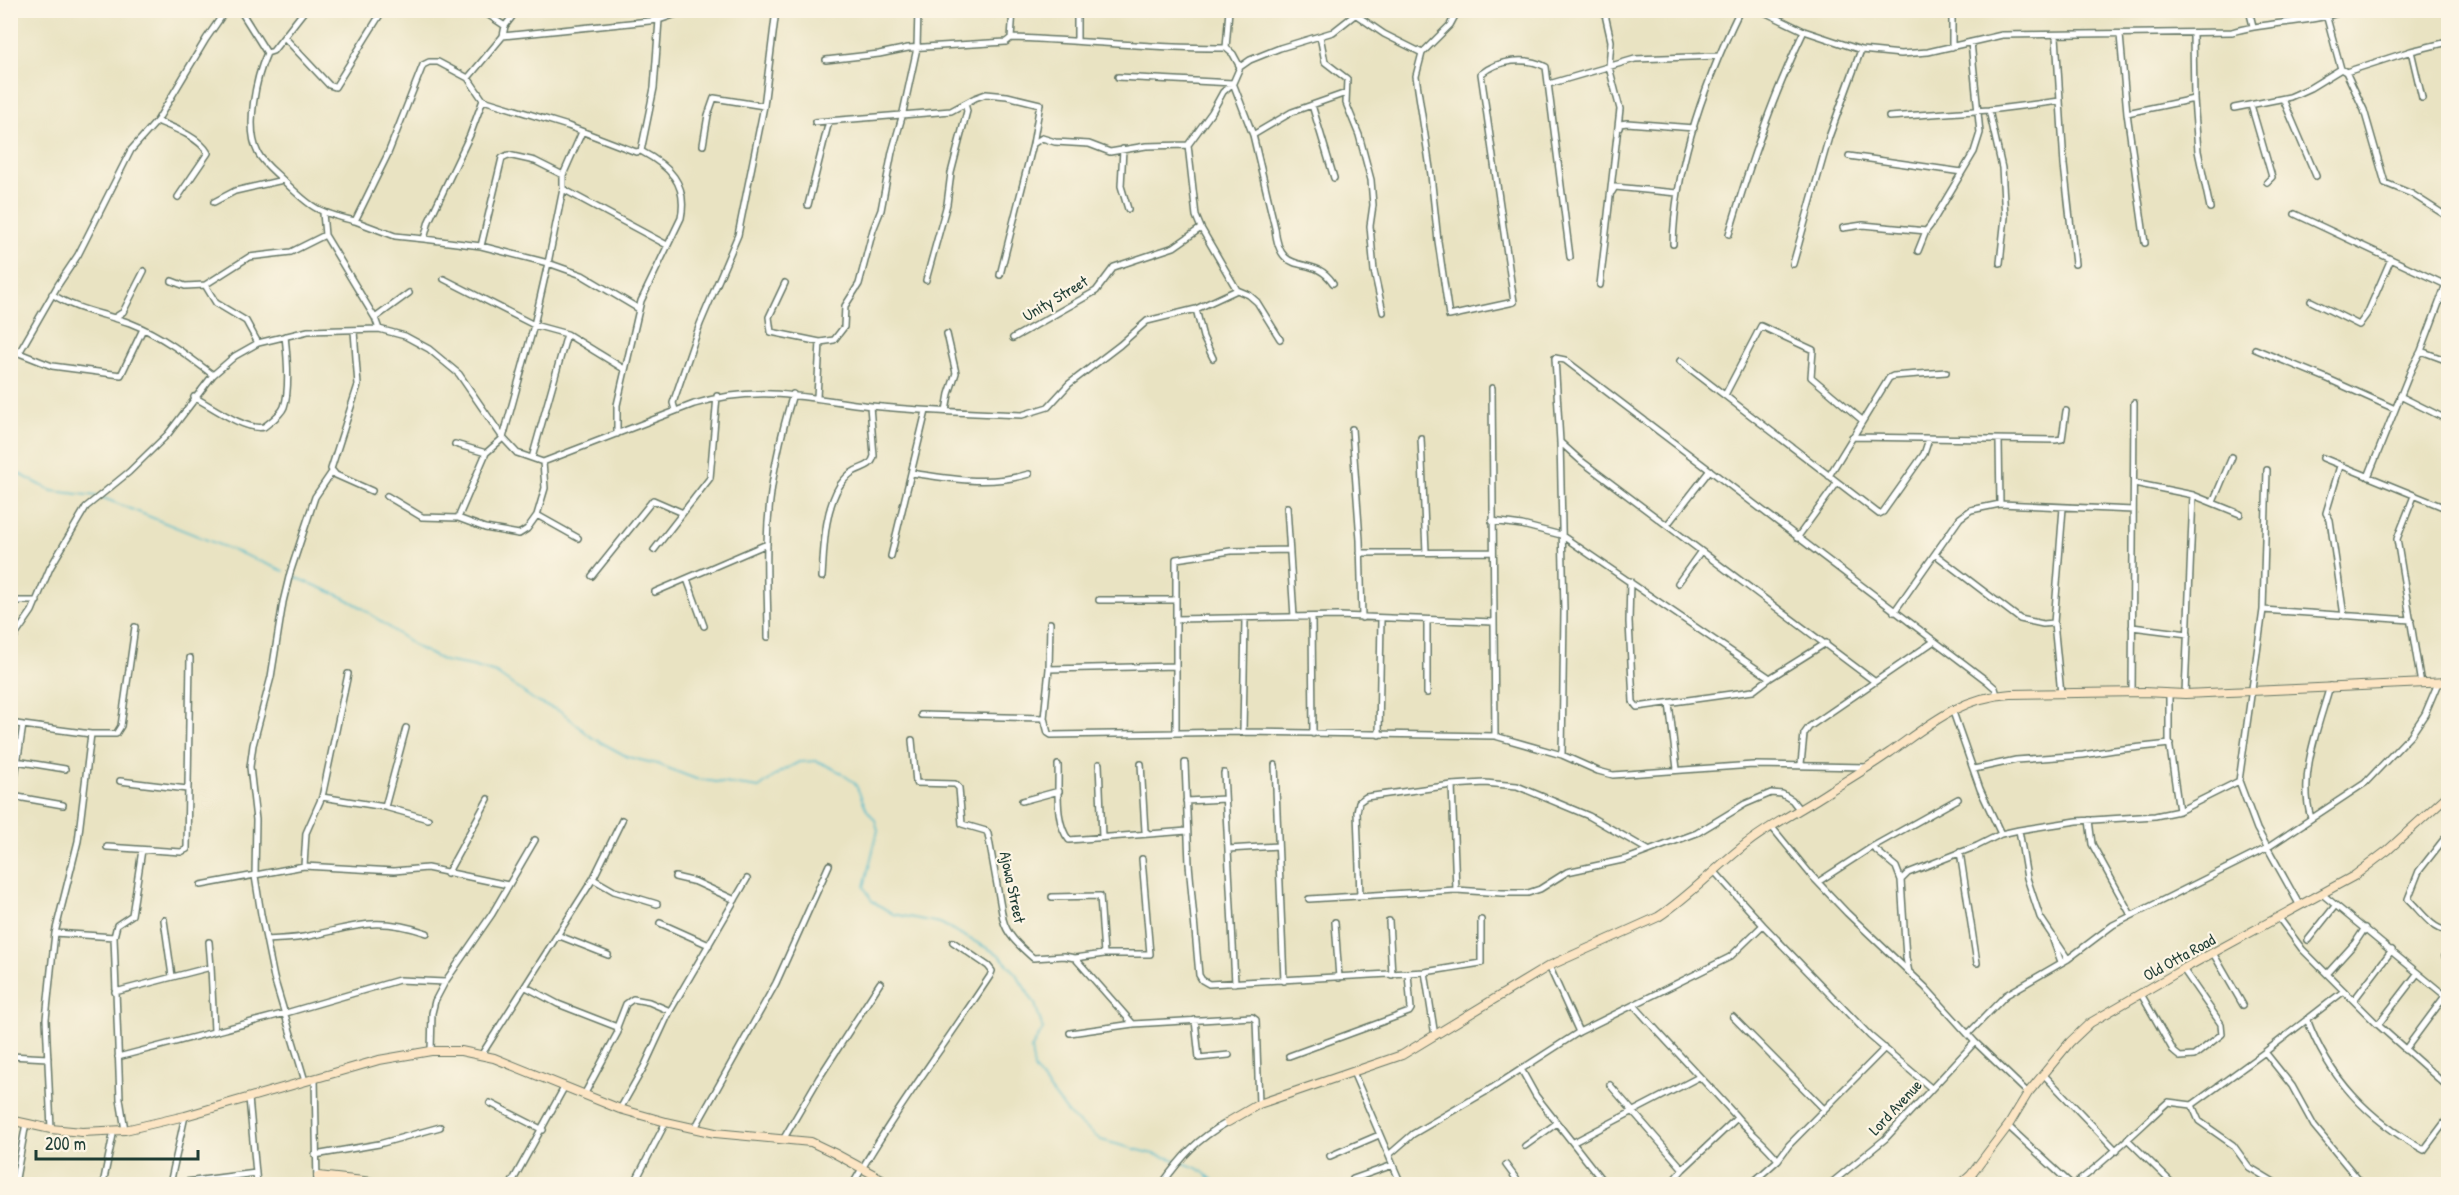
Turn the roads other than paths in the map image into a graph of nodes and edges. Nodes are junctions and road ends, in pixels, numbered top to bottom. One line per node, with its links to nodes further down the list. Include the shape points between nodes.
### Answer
1 (226, 10): 70 (street)
2 (240, 10): 42 (street)
3 (305, 10): 32 (street)
4 (383, 10): 32 (street, via 335,87)
5 (481, 10): 24 (street)
6 (517, 10): 24 (street)
7 (688, 10): 23 (street)
8 (776, 10): 62 (street)
9 (918, 10): 38 (street)
10 (1013, 10): 33 (street)
11 (1077, 10): 34 (street)
12 (1229, 10): 39 (street)
13 (1361, 10): 21 (street)
14 (1458, 10): 43 (street, via 1450,25)
15 (1604, 10): 47 (street, via 1611,41)
16 (1740, 10): 44 (street)
17 (1760, 10): 26 (street)
18 (1952, 10): 37 (street)
19 (2248, 10): 25 (street)
20 (2347, 10): 22 (street)
21 (1352, 12): 30 (street, via 1333,32); 43 (street)
22 (2327, 18): 25 (street); 48 (street)
23 (659, 20): 29 (street); 80 (street, via 654,87)
24 (505, 26): 29 (street)
25 (2253, 26): 27 (street, via 2232,32)
26 (1804, 32): 40 (street); 103 (street, via 1755,146)
27 (2193, 34): 28 (street); 55 (street)
28 (2120, 35): 31 (street); 66 (street)
29 (503, 36): 50 (street)
30 (1320, 36): 46 (street, via 1280,48); 53 (street, via 1324,62 1347,79)
31 (2056, 36): 35 (street, via 2002,35); 58 (street)
32 (285, 38): 42 (street)
33 (1011, 38): 34 (street); 38 (street, via 1006,42)
34 (1077, 40): 39 (street, via 1184,49)
35 (1971, 42): 37 (street); 65 (street)
36 (2448, 42): 41 (street)
37 (1952, 46): 40 (street, via 1901,54)
38 (917, 48): 45 (street); 67 (street)
39 (1226, 48): 46 (street)
40 (1862, 50): 106 (street, via 1829,137 1793,264)
41 (2411, 51): 48 (street); 54 (street)
42 (267, 53): 86 (street, via 255,83 254,138 258,153)
43 (1422, 53): 52 (street, via 1416,86 1449,316 1514,302 1480,74 1495,64 1531,61 1546,67)
44 (1718, 56): 47 (street, via 1635,59); 72 (street)
45 (826, 60)
46 (1240, 67): 51 (street)
47 (1609, 67): 52 (street); 73 (street, via 1620,109)
48 (2343, 70): 56 (street); 98 (street, via 2364,110 2385,183)
49 (1118, 77): 51 (street)
50 (468, 78): 57 (street); 99 (street, via 438,62 423,65 387,156)
51 (1233, 83): 75 (street); 78 (street)
52 (1549, 84): 112 (street)
53 (1346, 93): 60 (street); 134 (street, via 1371,180 1373,260)
54 (2422, 98)
55 (2194, 99): 66 (street); 94 (street, via 2198,151)
56 (2283, 99): 61 (street); 84 (street)
57 (483, 100): 74 (street); 105 (street)
58 (2060, 101): 64 (street); 116 (street)
59 (965, 104): 67 (street, via 951,111); 76 (street, via 994,94 1037,102 1041,108); 120 (street, via 967,111 947,204)
60 (1312, 105): 75 (street); 85 (street)
61 (2251, 105): 63 (street); 87 (street, via 2272,177)
62 (764, 106): 77 (street, via 714,98); 166 (street, via 738,235 700,324 673,404)
63 (2234, 108)
64 (1989, 110): 65 (street); 115 (street, via 2002,168 2005,218)
65 (1977, 111): 68 (street); 82 (street, via 1980,133)
66 (2127, 113): 107 (street)
67 (902, 117): 69 (street); 146 (street, via 859,284 845,306 844,327 834,340)
68 (1889, 117)
69 (829, 120): 71 (street); 93 (street)
70 (158, 121): 91 (street, via 184,133 208,153); 130 (street, via 131,150 78,255)
71 (815, 122)
72 (1694, 128): 73 (street, via 1628,123 1620,124); 89 (street)
73 (1618, 131): 90 (street)
74 (582, 132): 80 (street); 83 (street)
75 (1253, 135): 124 (street, via 1280,252 1291,263 1326,273)
76 (1033, 144): 79 (street, via 1042,138 1089,144 1110,152); 118 (street)
77 (703, 145)
78 (1188, 145): 79 (street); 100 (street, via 1194,205)
79 (1123, 149): 95 (street, via 1121,186)
80 (641, 151): 109 (street, via 664,166 678,181 682,194 681,218)
81 (1849, 156): 82 (street)
82 (1962, 172): 102 (street)
83 (563, 176): 88 (street); 110 (street, via 535,161 508,155 502,158)
84 (2316, 176)
85 (1334, 178)
86 (283, 180): 92 (street, via 235,191); 96 (street)
87 (2267, 182)
88 (563, 189): 109 (street); 114 (street)
89 (1677, 193): 90 (street, via 1615,187); 108 (street)
90 (1611, 194): 126 (street)
91 (178, 197)
92 (214, 202)
93 (808, 205)
94 (2210, 208)
95 (1128, 209)
96 (323, 213): 99 (street); 104 (street)
97 (2295, 214): 113 (street)
98 (2448, 216)
99 (355, 221): 105 (street, via 395,236)
100 (1201, 228): 128 (street); 144 (street, Unity Street, via 1174,247 1114,267 1096,291)
101 (1843, 228): 102 (street, via 1863,225)
102 (1926, 231): 111 (street)
103 (1729, 234)
104 (325, 235): 125 (street, via 291,252 249,258); 136 (street)
105 (424, 239): 110 (street)
106 (1799, 243)
107 (2145, 243)
108 (1673, 244)
109 (667, 245): 132 (street)
110 (481, 246): 114 (street)
111 (1918, 251)
112 (1570, 257)
113 (2391, 259): 127 (street); 131 (street, via 2359,325)
114 (548, 263): 132 (street, via 582,275); 137 (street)
115 (2000, 263)
116 (2075, 264)
117 (144, 271): 135 (street, via 123,312)
118 (1000, 275)
119 (444, 279): 137 (street)
120 (926, 279)
121 (2448, 279): 127 (street)
122 (172, 281): 125 (street, via 185,286)
123 (785, 282): 146 (street, via 770,317 771,332)
124 (1333, 283)
125 (205, 285): 147 (street, via 216,303 249,324)
126 (1600, 285)
127 (2446, 285): 149 (street)
128 (1237, 290): 133 (street); 145 (street, via 1257,302)
129 (409, 293): 136 (street)
130 (52, 294): 135 (street, via 72,305); 138 (street, via 21,346 21,355 52,366 121,375)
131 (2311, 301)
132 (639, 309): 153 (street)
133 (1196, 309): 150 (street); 168 (street, via 1147,321 1069,384 1048,407 1034,413)
134 (1383, 312)
135 (114, 318): 138 (street)
136 (375, 318): 139 (street)
137 (534, 325): 141 (street); 175 (street)
138 (143, 329): 155 (street, via 181,349)
139 (379, 329): 140 (street); 175 (street, via 405,336 429,349 459,374)
140 (354, 331): 143 (street, via 308,331); 189 (street, via 358,385)
141 (567, 334): 153 (street); 182 (street)
142 (947, 334): 168 (street, via 956,373)
143 (285, 336): 147 (street); 161 (street, via 284,408 264,427 242,423)
144 (1013, 338)
145 (1280, 339)
146 (820, 342): 162 (street)
147 (258, 343): 155 (street)
148 (2254, 349): 165 (street)
149 (2421, 351): 152 (street); 160 (street)
150 (1213, 358)
151 (1680, 361): 158 (street)
152 (2448, 361)
153 (624, 369): 173 (street, via 617,405)
154 (1946, 372): 170 (street, via 1893,376)
155 (213, 375): 161 (street)
156 (1492, 388): 210 (street)
157 (793, 394): 159 (street); 162 (street); 215 (street, via 780,437)
158 (1725, 395): 170 (street, via 1761,326 1813,350 1811,378); 192 (street)
159 (717, 396): 166 (street); 206 (street, via 710,478)
160 (2400, 396): 165 (street); 171 (street)
161 (194, 397): 233 (street, via 168,434 89,504 50,568)
162 (817, 397): 164 (street)
163 (2134, 404): 195 (street)
164 (870, 406): 167 (street); 225 (street, via 872,462 853,472 837,493 825,541)
165 (2395, 409): 193 (street)
166 (675, 410): 173 (street)
167 (926, 411): 168 (street); 190 (street)
168 (946, 411)
169 (2066, 411): 178 (street, via 2062,439)
170 (1862, 420): 174 (street)
171 (2448, 420)
172 (1352, 429): 221 (street)
173 (617, 434): 185 (street)
174 (1852, 437): 177 (street); 192 (street)
175 (503, 438): 181 (street); 182 (street, via 517,453)
176 (1421, 438): 219 (street)
177 (1929, 439): 178 (street); 194 (street, via 1924,454 1879,514)
178 (1999, 441): 201 (street)
179 (1560, 442): 187 (street, via 1555,358 1565,360); 211 (street); 212 (street)
180 (454, 444): 181 (street)
181 (486, 453): 209 (street)
182 (532, 458): 185 (street)
183 (2232, 458): 200 (street)
184 (2323, 458): 186 (street)
185 (543, 462): 208 (street, via 545,488)
186 (2340, 466): 193 (street); 236 (street, via 2326,513)
187 (1710, 470): 211 (street); 214 (street)
188 (2267, 470): 234 (street)
189 (332, 472): 196 (street); 346 (street, via 315,497 290,573 271,677 251,756)
190 (911, 473): 191 (street, via 987,482); 223 (street)
191 (1029, 474)
192 (1829, 476): 194 (street)
193 (2368, 477): 199 (street)
194 (1837, 483): 214 (street)
195 (2134, 483): 197 (street); 205 (street)
196 (372, 491)
197 (2193, 495): 200 (street); 251 (street)
198 (387, 496): 209 (street, via 422,517)
199 (2414, 496): 204 (street); 244 (street, via 2397,539)
200 (2213, 502): 207 (street)
201 (2000, 504): 203 (street); 222 (street, via 1965,513)
202 (1287, 507): 216 (street)
203 (2063, 508): 205 (street); 247 (street)
204 (2448, 509)
205 (2133, 510): 250 (street)
206 (683, 513): 217 (street); 224 (street, via 652,500)
207 (2240, 514)
208 (537, 515): 209 (street, via 519,534); 213 (street)
209 (459, 518)
210 (1492, 521): 212 (street); 220 (street)
211 (1667, 525): 218 (street)
212 (1561, 535): 227 (street); 288 (street)
213 (578, 538)
214 (1797, 538): 235 (street)
215 (766, 544): 226 (street); 252 (street)
216 (1289, 549): 231 (street, via 1180,557 1175,564); 237 (street)
217 (654, 550)
218 (1701, 551): 228 (street); 255 (street)
219 (1426, 552): 220 (street); 221 (street)
220 (1493, 552): 245 (street)
221 (1360, 553): 239 (street)
222 (1936, 555): 235 (street); 247 (street, via 2020,619)
223 (891, 556)
224 (592, 576)
225 (822, 577)
226 (687, 579): 229 (street); 248 (street)
227 (1630, 581): 260 (street); 273 (street, via 1633,702 1637,707)
228 (1678, 583)
229 (655, 592)
230 (1099, 600): 231 (street)
231 (1175, 600): 240 (street)
232 (10, 601): 233 (street)
233 (37, 601): 254 (street)
234 (2263, 610): 236 (street); 269 (street)
235 (1894, 612): 253 (street)
236 (2344, 616): 244 (street)
237 (1294, 617): 238 (street); 241 (street)
238 (1312, 617): 239 (street); 283 (street)
239 (1362, 618): 242 (street)
240 (1176, 619): 241 (street); 257 (street)
241 (1245, 619): 280 (street)
242 (1381, 619): 243 (street); 284 (street)
243 (1427, 620): 245 (street); 266 (street)
244 (2412, 620): 264 (street)
245 (1493, 622): 285 (street)
246 (1050, 623): 258 (street)
247 (2054, 623): 270 (street)
248 (704, 626)
249 (135, 627): 281 (street, via 121,726 116,734)
250 (2132, 627): 251 (street); 267 (street)
251 (2188, 634): 271 (street)
252 (768, 637)
253 (1933, 642): 261 (street); 272 (street, via 1995,688)
254 (10, 643)
255 (1826, 643): 260 (street); 261 (street)
256 (190, 658): 304 (street)
257 (1176, 666): 258 (street); 282 (street)
258 (1049, 669): 276 (street)
259 (348, 674): 308 (street)
260 (1770, 678): 273 (street, via 1753,691)
261 (1874, 681): 293 (street, via 1809,727 1804,734)
262 (2448, 682): 263 (street)
263 (2438, 683): 264 (street); 318 (street, via 2411,735 2365,783)
264 (2421, 684): 265 (street)
265 (2330, 686): 269 (street); 318 (street, via 2308,770)
266 (1427, 693)
267 (2132, 693): 268 (street); 270 (street)
268 (2169, 693): 271 (street); 287 (street)
269 (2252, 693): 271 (street); 302 (street)
270 (2061, 694): 272 (street)
271 (2185, 694)
272 (1997, 695): 274 (street)
273 (1669, 703): 298 (street)
274 (1952, 709): 296 (street); 299 (street)
275 (921, 716): 276 (street)
276 (1044, 718): 282 (street, via 1051,735)
277 (10, 723): 278 (street)
278 (23, 725): 281 (street); 289 (street)
279 (406, 728): 315 (street)
280 (1243, 732): 282 (street); 283 (street)
281 (91, 734): 373 (street, via 78,841)
282 (1176, 734)
283 (1313, 734): 284 (street)
284 (1379, 735): 285 (street)
285 (1496, 736): 288 (street)
286 (912, 740): 389 (street, Ajowa Street, via 916,783 955,784 959,788 962,824 988,834 1002,919 1014,941 1033,958)
287 (2170, 744): 299 (street, via 2016,760); 317 (street)
288 (1562, 755): 298 (street, via 1613,775)
289 (13, 761): 297 (street); 307 (street, via 11,792)
290 (1100, 764): 329 (street)
291 (1141, 764): 326 (street, via 1143,824)
292 (1185, 764): 313 (street)
293 (1801, 764): 296 (street); 298 (street)
294 (1058, 765): 305 (street)
295 (1275, 765): 331 (street)
296 (1867, 767): 316 (street)
297 (65, 769)
298 (1677, 769)
299 (1974, 769): 327 (street)
300 (1224, 774): 310 (street)
301 (120, 781): 304 (street)
302 (2239, 781): 317 (street); 334 (street)
303 (1452, 785): 337 (street, via 1517,786 1589,816); 354 (street); 356 (street, via 1366,797 1359,802)
304 (187, 789): 336 (street, via 187,849)
305 (1059, 791): 312 (street); 329 (street, via 1060,818 1069,840)
306 (2448, 795): 355 (street, Old Otta Road, via 2388,850)
307 (16, 797): 314 (street); 323 (street)
308 (322, 797): 315 (street); 341 (street, via 307,829)
309 (488, 799): 345 (street)
310 (1225, 799): 313 (street); 335 (street)
311 (1958, 799): 333 (street)
312 (1022, 801)
313 (1186, 801): 325 (street)
314 (63, 805)
315 (385, 807): 319 (street)
316 (1799, 809): 322 (street); 337 (street, via 1782,794 1771,793 1697,833)
317 (2179, 811): 321 (street)
318 (2311, 818): 334 (street)
319 (428, 819)
320 (622, 820): 348 (street)
321 (2089, 820): 324 (street); 363 (street, via 2092,844)
322 (1771, 826): 343 (street); 351 (street)
323 (12, 827)
324 (2019, 830): 327 (street); 375 (street, via 2027,878 2040,917)
325 (1187, 831): 326 (street); 407 (street, via 1198,975 1209,984)
326 (1149, 834): 329 (street)
327 (2001, 834): 338 (street)
328 (2448, 834): 372 (street, via 2419,871 2408,899 2429,921)
329 (1102, 837)
330 (535, 840): 353 (street)
331 (1278, 846): 335 (street); 404 (street)
332 (107, 847): 336 (street)
333 (1872, 848): 342 (street); 351 (street)
334 (2267, 848): 361 (street); 363 (street)
335 (1228, 849): 407 (street)
336 (142, 850): 377 (street, via 132,915 117,925)
337 (1648, 850): 354 (street, via 1627,859 1567,872 1528,893)
338 (1959, 852): 344 (street); 392 (street)
339 (1142, 859): 386 (street, via 1150,954)
340 (829, 865): 469 (street, via 776,983)
341 (304, 866): 345 (street, via 394,871 427,868); 346 (street)
342 (1896, 867): 344 (street); 350 (street)
343 (1715, 872): 370 (street); 393 (street, via 1658,917)
344 (1908, 873): 350 (street)
345 (447, 874): 353 (street)
346 (255, 876): 352 (street); 378 (street)
347 (675, 877): 359 (street)
348 (593, 879): 360 (street, via 614,891); 376 (street)
349 (747, 879): 359 (street)
350 (1901, 880): 397 (street)
351 (1818, 882): 397 (street)
352 (201, 885)
353 (508, 885): 405 (street)
354 (1456, 890): 356 (street)
355 (2322, 894): 361 (street, Old Otta Road); 362 (street)
356 (1360, 896): 358 (street)
357 (1052, 897): 386 (street, via 1100,896)
358 (1309, 898)
359 (735, 900): 382 (street)
360 (657, 904)
361 (2300, 906): 364 (street, Old Otta Road)
362 (2335, 906): 371 (street); 379 (street)
363 (2132, 915): 390 (street)
364 (2279, 918): 385 (street, Old Otta Road); 399 (street)
365 (164, 920): 402 (street)
366 (1481, 920): 396 (street, via 1481,963)
367 (1389, 921): 401 (street)
368 (1335, 922): 403 (street)
369 (660, 923): 382 (street)
370 (1763, 925): 414 (street, via 1730,957); 430 (street)
371 (2365, 928): 384 (street); 399 (street)
372 (2448, 931)
373 (55, 933): 377 (street); 439 (street, via 46,1019)
374 (427, 933): 378 (street, via 403,925 372,923)
375 (2050, 933): 390 (street); 391 (street)
376 (557, 935): 387 (street); 408 (street)
377 (114, 937): 410 (street)
378 (267, 940): 417 (street)
379 (2308, 940)
380 (209, 942): 394 (street)
381 (953, 942): 486 (street, via 988,966 990,976)
382 (708, 945): 416 (street)
383 (2448, 948): 388 (street)
384 (2392, 950): 400 (street); 413 (street)
385 (2213, 953): 395 (street, Old Otta Road); 415 (street)
386 (1104, 954): 389 (street)
387 (608, 955)
388 (2445, 956)
389 (1075, 958): 421 (street)
390 (2068, 958): 391 (street)
391 (2061, 962): 427 (street, via 2006,995)
392 (1977, 963)
393 (1549, 966): 425 (street); 428 (street)
394 (211, 967): 402 (street); 424 (street)
395 (2183, 969): 411 (street, Old Otta Road); 411 (street, via 2221,1024 2222,1034 2194,1056 2180,1057 2174,1052)
396 (1425, 972): 398 (street); 428 (street)
397 (1909, 972): 427 (street)
398 (1408, 974): 401 (street); 437 (street, via 1409,1012)
399 (2327, 974): 409 (street)
400 (2417, 974): 412 (street); 422 (street)
401 (1392, 975): 403 (street)
402 (172, 976): 410 (street)
403 (1339, 978): 404 (street)
404 (1284, 981): 407 (street)
405 (445, 982): 417 (street, via 399,980); 432 (street, via 432,1013)
406 (880, 983): 475 (street)
407 (1235, 983)
408 (526, 987): 423 (street); 434 (street)
409 (2344, 991): 413 (street); 419 (street)
410 (115, 992): 438 (street)
411 (2141, 994): 442 (street, Old Otta Road, via 2090,1023)
412 (2447, 997): 431 (street)
413 (2354, 1000): 422 (street)
414 (1634, 1005): 425 (street); 443 (street)
415 (2243, 1005)
416 (670, 1011): 423 (street, via 633,999 626,1004); 456 (street)
417 (286, 1013): 424 (street); 445 (street)
418 (1733, 1017): 457 (street)
419 (2307, 1018): 433 (street); 461 (street, via 2339,1081 2373,1116 2424,1150)
420 (1195, 1020): 421 (street); 435 (street, via 1198,1058); 454 (street, via 1256,1020)
421 (1133, 1024): 426 (street)
422 (2378, 1025): 431 (street)
423 (617, 1027): 451 (street, via 618,1032)
424 (214, 1031): 438 (street)
425 (1579, 1032): 440 (street)
426 (1070, 1033)
427 (1968, 1034): 429 (street)
428 (1435, 1036): 441 (street, via 1402,1055)
429 (1975, 1042): 449 (street, Lord Avenue); 450 (street)
430 (1885, 1048): 449 (street); 457 (street)
431 (2405, 1050): 448 (street)
432 (431, 1052): 434 (street); 444 (street, via 380,1060)
433 (2265, 1053): 455 (street); 513 (street, via 2292,1086 2314,1126)
434 (482, 1054): 447 (street)
435 (1229, 1054)
436 (10, 1056): 439 (street)
437 (1289, 1056)
438 (118, 1057): 472 (street)
439 (48, 1058): 470 (street)
440 (1521, 1069): 466 (street); 480 (street, via 1413,1134)
441 (1353, 1072): 454 (street); 474 (street)
442 (2044, 1075): 450 (street, Old Otta Road); 479 (street)
443 (1698, 1077): 458 (street); 460 (street)
444 (315, 1078): 445 (street); 481 (street)
445 (304, 1081): 452 (street)
446 (1610, 1085): 458 (street)
447 (565, 1086): 451 (street); 473 (street)
448 (2448, 1087)
449 (1931, 1088): 507 (street, Lord Avenue, via 1885,1139)
450 (2028, 1093): 467 (street, Old Otta Road)
451 (584, 1095): 456 (street)
452 (249, 1098): 459 (street); 488 (street)
453 (490, 1103): 473 (street)
454 (1258, 1104): 464 (street)
455 (2192, 1105): 476 (street, via 2168,1102); 512 (street, via 2199,1120 2233,1145 2249,1167)
456 (620, 1108): 463 (street)
457 (1824, 1109): 483 (street)
458 (1632, 1112): 477 (street); 487 (street)
459 (184, 1116): 472 (street); 492 (street)
460 (1737, 1118): 483 (street, via 1763,1140); 487 (street)
461 (2448, 1118)
462 (10, 1120): 465 (street)
463 (666, 1122): 469 (street); 498 (street)
464 (1228, 1122): 501 (street, via 1188,1149)
465 (26, 1123): 470 (street); 493 (street)
466 (1557, 1123): 477 (street); 478 (street)
467 (2008, 1126): 489 (street, Old Otta Road); 510 (street)
468 (440, 1127): 481 (street, via 379,1144)
469 (694, 1128): 475 (street, via 735,1136)
470 (51, 1129): 471 (street)
471 (114, 1130): 472 (street); 494 (street)
472 (125, 1130)
473 (543, 1130): 497 (street)
474 (1379, 1136): 480 (street); 482 (street)
475 (784, 1138): 486 (street, via 811,1142)
476 (2127, 1139): 479 (street); 511 (street)
477 (1574, 1142): 504 (street)
478 (1525, 1146)
479 (2117, 1151): 510 (street)
480 (1390, 1154): 484 (street)
481 (315, 1155): 491 (street)
482 (1330, 1156)
483 (1778, 1160): 506 (street)
484 (1393, 1165): 490 (street); 502 (street)
485 (1506, 1165): 503 (street)
486 (862, 1168): 499 (street); 500 (street)
487 (1683, 1169): 505 (street)
488 (256, 1173): 492 (street); 495 (street)
489 (1971, 1175): 508 (street, Old Otta Road); 509 (street)
490 (1353, 1179)
491 (317, 1180): 496 (street)
492 (170, 1184)
493 (15, 1185)
494 (103, 1185)
495 (257, 1185)
496 (392, 1185)
497 (512, 1185)
498 (634, 1185)
499 (853, 1185)
500 (891, 1185)
501 (1162, 1185)
502 (1401, 1185)
503 (1520, 1185)
504 (1605, 1185)
505 (1670, 1185)
506 (1751, 1185)
507 (1830, 1185)
508 (1961, 1185)
509 (1977, 1185)
510 (2073, 1185)
511 (2173, 1185)
512 (2277, 1185)
513 (2362, 1185)

